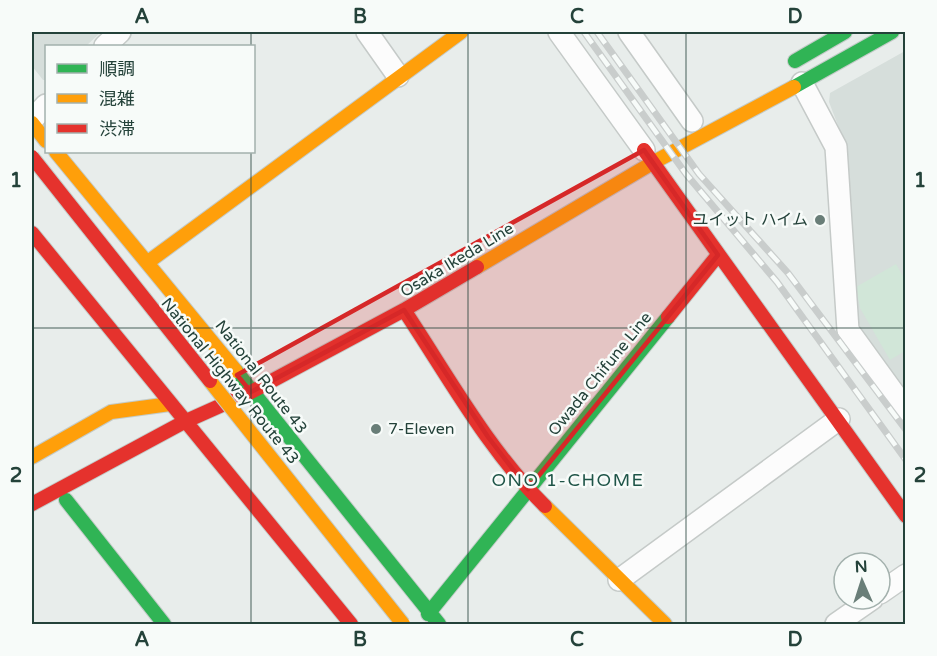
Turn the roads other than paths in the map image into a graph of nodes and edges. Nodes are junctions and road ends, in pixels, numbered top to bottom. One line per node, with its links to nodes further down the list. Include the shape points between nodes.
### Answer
1 (120, 32): 8 (street)
2 (367, 32): 11 (street)
3 (461, 32): 11 (main road)
4 (559, 32): 18 (street)
5 (629, 32): 15 (street)
6 (844, 32): 9 (main road); 10 (main road)
7 (892, 32): 9 (main road, Osaka Ikeda Line)
8 (106, 45)
9 (854, 53): 12 (main road, Osaka Ikeda Line)
10 (779, 70)
11 (398, 76): 22 (main road)
12 (802, 83): 18 (main road, Osaka Ikeda Line); 28 (street, via 836,147 848,330)
13 (45, 106): 14 (street)
14 (32, 121): 16 (main road)
15 (693, 121)
16 (45, 140)
17 (57, 153): 22 (main road, National Route 43)
18 (646, 153): 21 (main road); 23 (main road, Osaka Ikeda Line)
19 (32, 157): 47 (main road, National Highway Route 43, bridge)
20 (32, 233): 27 (main road)
21 (718, 255): 29 (main road); 35 (main road, Owada Chifune Line)
22 (148, 262): 24 (main road, National Route 43)
23 (404, 310): 25 (main road, Osaka Ikeda Line); 35 (main road, via 488,437)
24 (242, 372): 25 (main road, National Route 43); 26 (main road)
25 (251, 392): 31 (main road, Osaka Ikeda Line); 44 (main road, National Route 43)
26 (196, 397): 27 (main road); 30 (main road)
27 (170, 404): 31 (main road); 32 (main road); 34 (main road, via 111,412)
28 (906, 410)
29 (839, 419): 38 (main road); 41 (street)
30 (216, 421)
31 (184, 422): 33 (main road, Osaka Ikeda Line); 46 (main road)
32 (132, 425)
33 (142, 444): 36 (main road); 37 (main road, Osaka Ikeda Line)
34 (32, 457)
35 (528, 489): 41 (main road); 44 (main road, Owada Chifune Line)
36 (66, 500): 39 (main road); 45 (main road)
37 (32, 504)
38 (906, 516)
39 (32, 519)
40 (906, 575): 42 (street)
41 (619, 579): 48 (main road)
42 (892, 585)
43 (855, 611): 49 (street)
44 (434, 621)
45 (164, 624)
46 (351, 624)
47 (403, 624)
48 (665, 624)
49 (837, 624)

